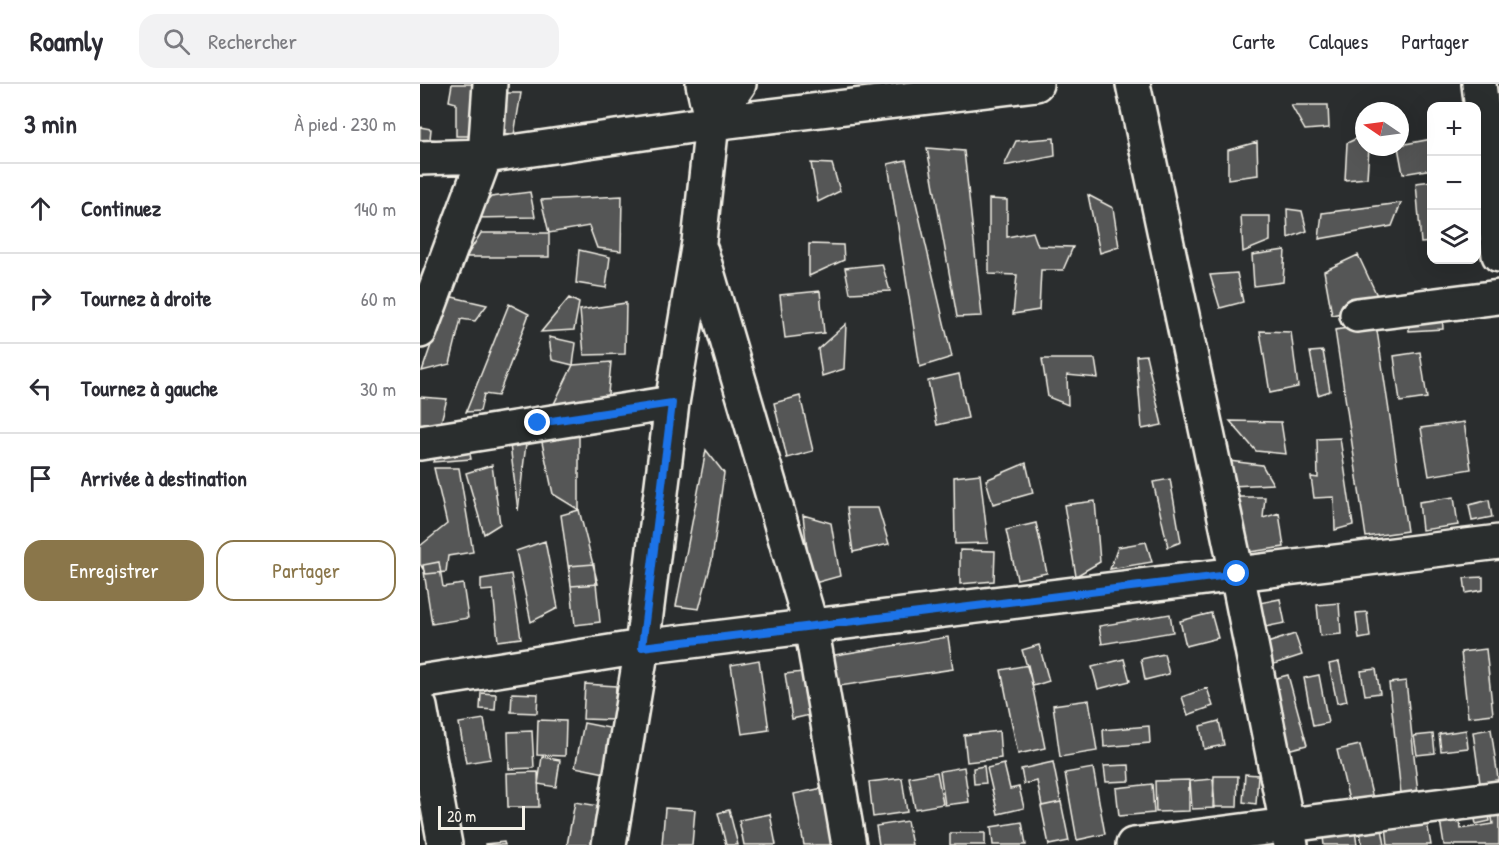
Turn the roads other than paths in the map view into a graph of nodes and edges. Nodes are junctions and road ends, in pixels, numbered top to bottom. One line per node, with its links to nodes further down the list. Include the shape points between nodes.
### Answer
1 (490, 84): 8 (street)
2 (703, 84): 7 (street)
3 (739, 84): 7 (street)
4 (1036, 84): 7 (street)
5 (1133, 84): 18 (street)
6 (1479, 84): 11 (street)
7 (712, 123): 8 (street); 10 (street)
8 (485, 156): 9 (street); 14 (street)
9 (420, 158)
10 (699, 242): 15 (street); 19 (street)
11 (1499, 255)
12 (1499, 297): 13 (street)
13 (1357, 315)
14 (420, 331)
15 (672, 403): 16 (street); 20 (street)
16 (420, 444)
17 (1499, 542): 18 (street)
18 (1237, 574): 19 (street); 24 (street)
19 (811, 626): 20 (street); 27 (street)
20 (642, 647): 21 (street); 26 (street)
21 (420, 682)
22 (420, 707): 25 (street)
23 (1499, 798): 24 (street)
24 (1289, 835): 28 (street)
25 (445, 845)
26 (609, 845)
27 (849, 845)
28 (1133, 845)

